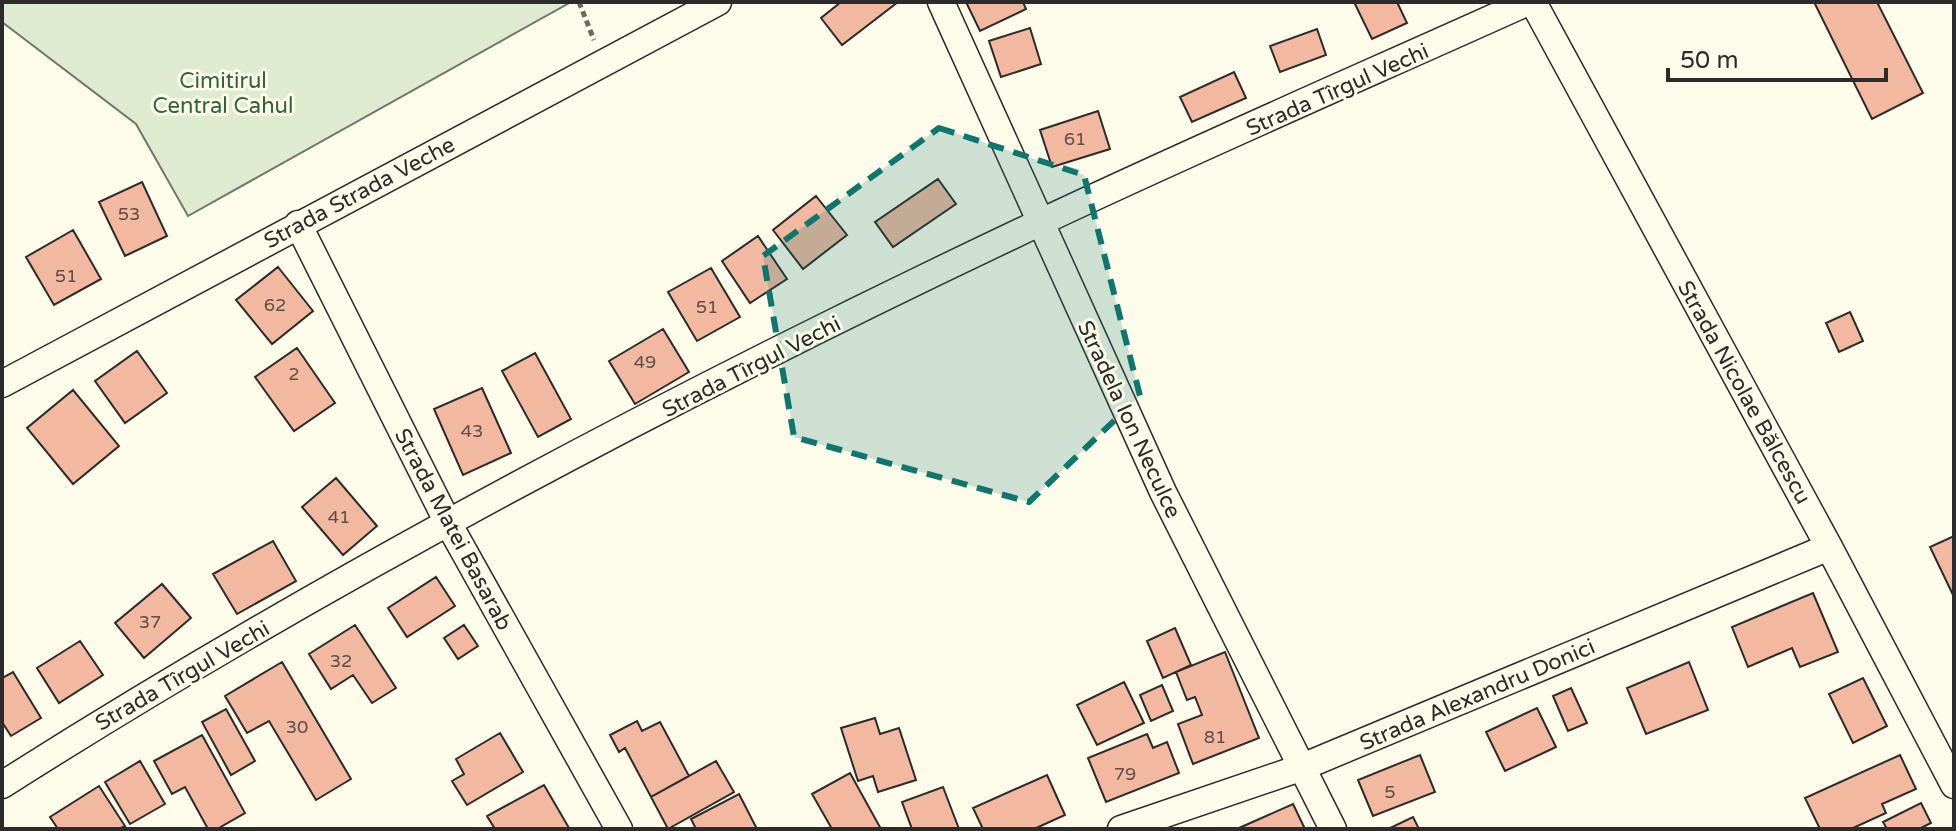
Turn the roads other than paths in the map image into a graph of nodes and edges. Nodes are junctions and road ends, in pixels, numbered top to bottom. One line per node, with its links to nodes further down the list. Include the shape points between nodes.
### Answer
1 (718, 2): 5 (street, Strada Strada Veche)
2 (941, 2): 4 (street, Stradela Ion Neculce)
3 (1531, 2): 4 (street, Strada Tîrgul Vechi); 8 (street, Strada Nicolae Bălcescu)
4 (1040, 222): 7 (street, Strada Tîrgul Vechi); 9 (street, Stradela Ion Neculce, via 1163,492)
5 (298, 224): 6 (street, Strada Strada Veche); 7 (street, Strada Matei Basarab)
6 (2, 384)
7 (447, 521): 10 (street, Strada Tîrgul Vechi); 12 (street, Strada Matei Basarab)
8 (1829, 547): 9 (street, Strada Alexandru Donici); 11 (street, Strada Nicolae Bălcescu)
9 (1300, 768): 13 (street, Strada Alexandru Donici); 14 (street, Stradela Ion Neculce)
10 (2, 785)
11 (1954, 785)
12 (619, 829)
13 (1121, 829)
14 (1333, 829)

